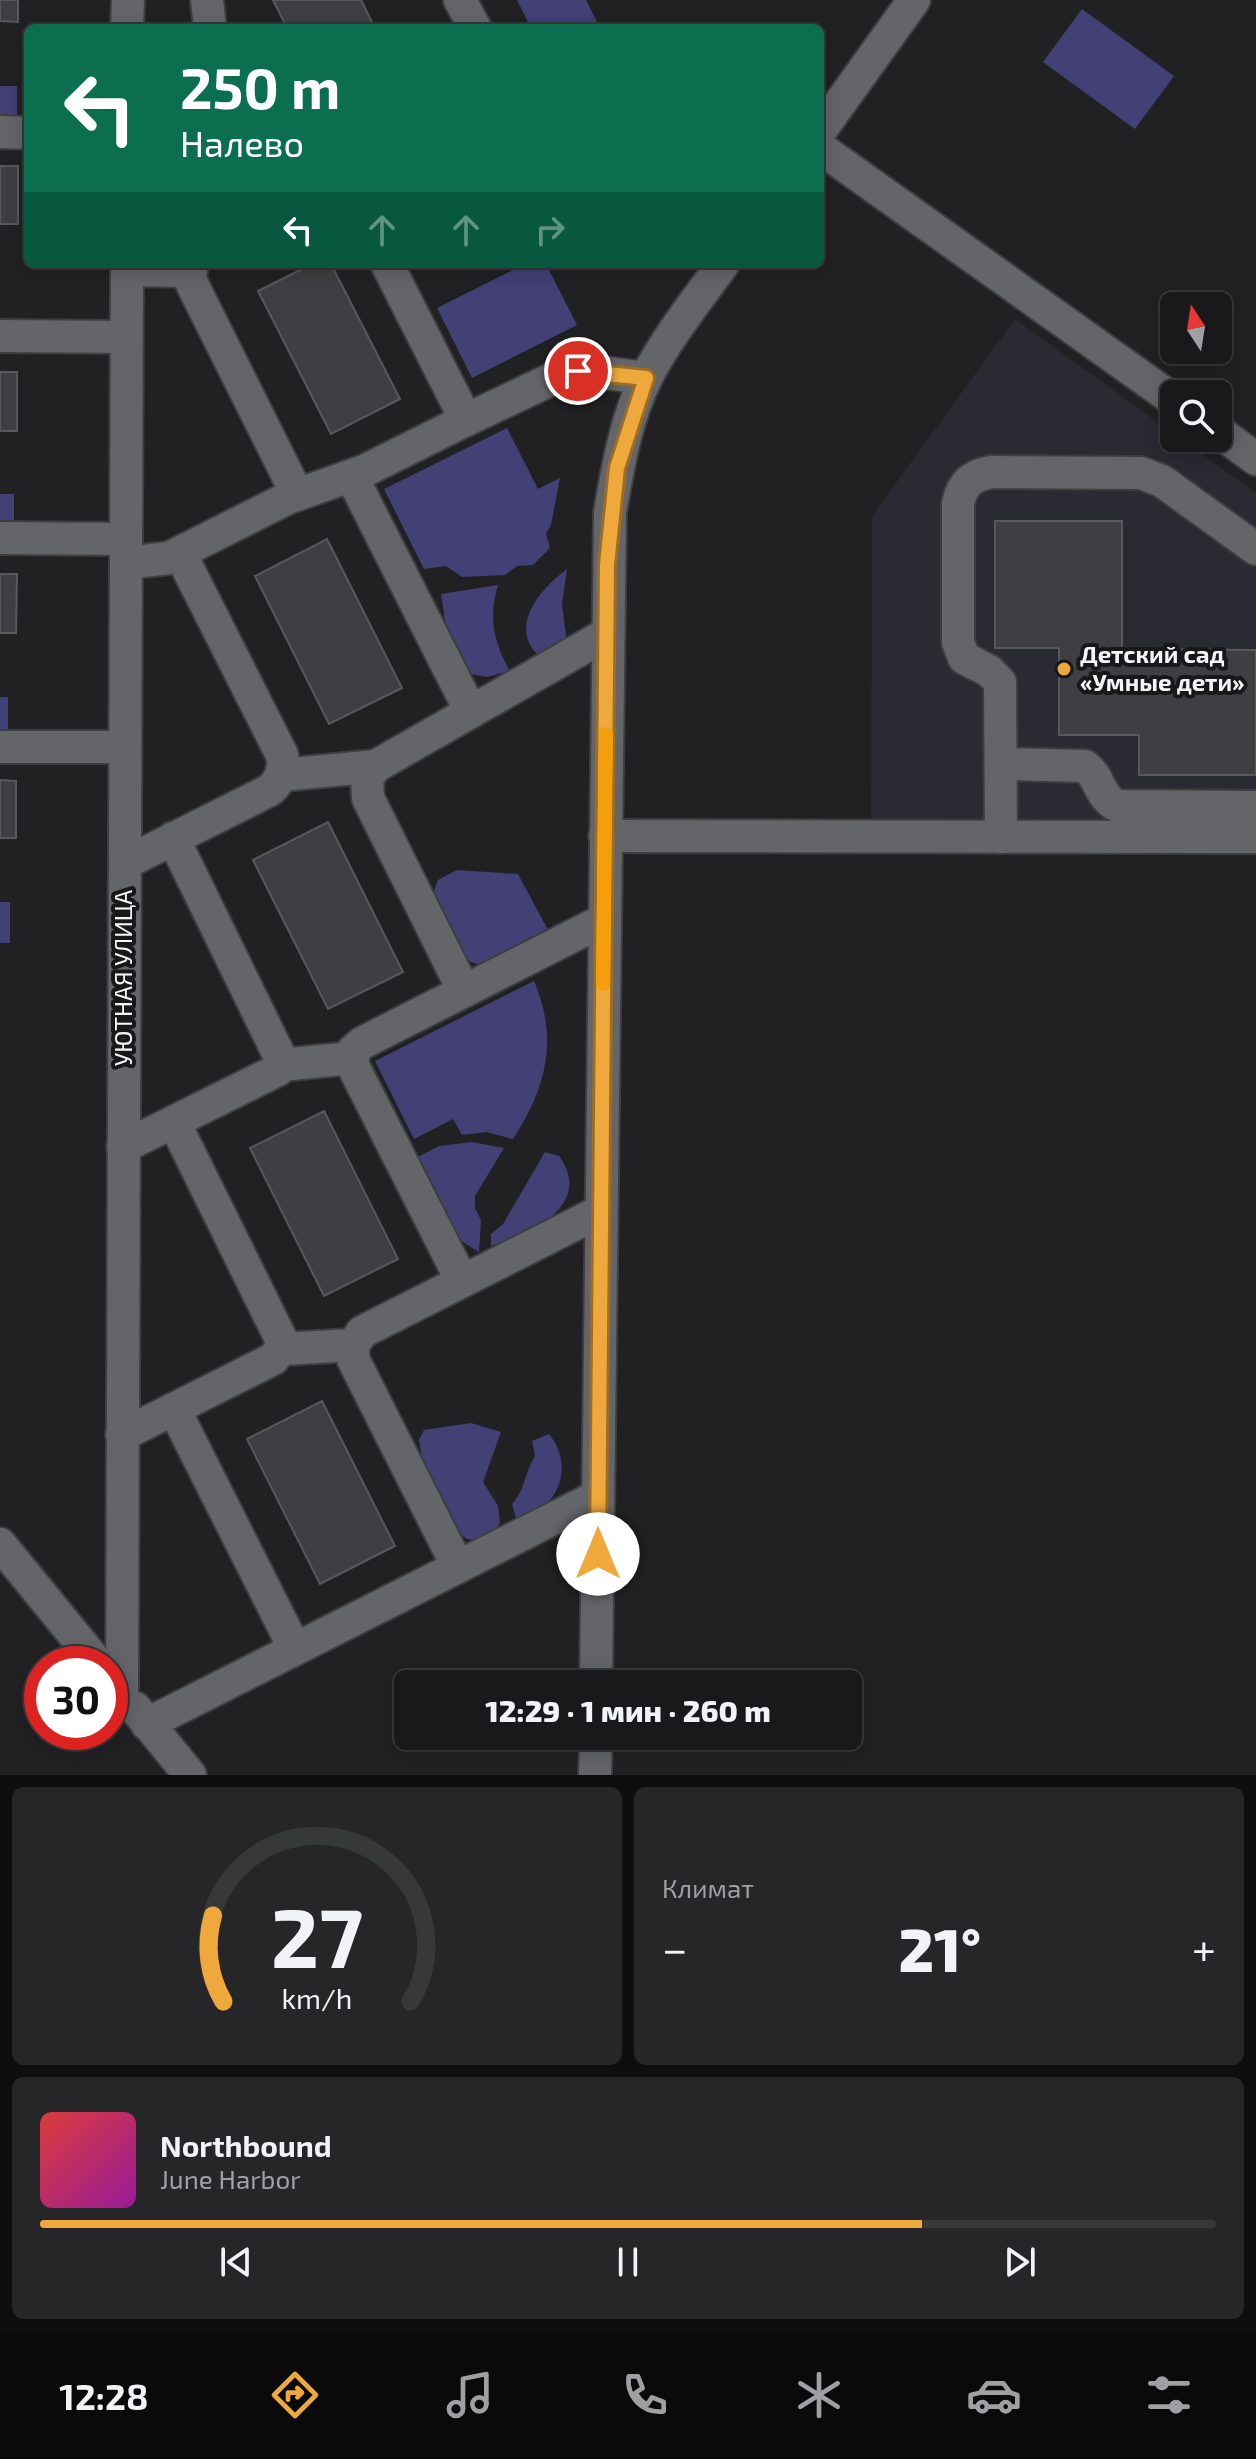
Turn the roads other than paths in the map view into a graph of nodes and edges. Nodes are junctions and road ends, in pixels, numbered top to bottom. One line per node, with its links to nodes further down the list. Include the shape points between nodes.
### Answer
1 (128, 0): 5 (street)
2 (207, 0): 6 (street)
3 (460, 0): 7 (street)
4 (914, 0): 8 (street)
5 (127, 24)
6 (210, 24)
7 (473, 24)
8 (824, 125)
9 (0, 132): 10 (street)
10 (24, 133)
11 (824, 151): 19 (street)
12 (127, 268): 17 (street, УЮТНАЯ УЛИЦА)
13 (191, 268): 24 (street, via 194,288)
14 (389, 268): 20 (street)
15 (720, 268): 18 (street)
16 (0, 336): 17 (street)
17 (126, 337): 27 (street, УЮТНАЯ УЛИЦА)
18 (646, 378): 20 (street, via 567,372); 29 (street, via 630,421 610,512)
19 (1160, 390)
20 (466, 420): 23 (street)
21 (1232, 441): 22 (street)
22 (1256, 459)
23 (352, 477): 24 (street); 30 (street)
24 (297, 494): 28 (street)
25 (0, 538): 27 (street)
26 (1256, 549): 33 (street, via 1162,481 1141,473 991,472 967,482 958,503 958,642 964,658 1000,682)
27 (126, 551): 28 (street, via 157,562); 32 (street, УЮТНАЯ УЛИЦА)
28 (180, 553): 35 (street, via 282,755)
29 (607, 634): 30 (street); 37 (street)
30 (471, 712): 34 (street)
31 (0, 747): 32 (street)
32 (125, 747): 41 (street, УЮТНАЯ УЛИЦА)
33 (1001, 764): 36 (street, via 1085,766 1107,800 1118,806); 38 (street)
34 (376, 766): 35 (street); 43 (street, via 367,778 368,798)
35 (282, 775): 40 (street, via 270,790)
36 (1256, 807)
37 (605, 836): 38 (street); 42 (street)
38 (1001, 837): 39 (street)
39 (1256, 837)
40 (173, 838): 41 (street); 45 (street, via 281,1051)
41 (125, 863): 47 (street, УЮТНАЯ УЛИЦА)
42 (604, 920): 43 (street); 48 (street)
43 (464, 991): 44 (street, via 362,1043)
44 (352, 1058): 45 (street); 49 (street)
45 (281, 1065): 46 (street)
46 (174, 1122): 47 (street); 51 (street, via 282,1337)
47 (123, 1147): 53 (street, УЮТНАЯ УЛИЦА)
48 (601, 1211): 49 (street); 54 (street)
49 (462, 1281): 50 (street, via 362,1332)
50 (353, 1345): 51 (street); 56 (street, via 353,1359)
51 (283, 1349): 52 (street)
52 (174, 1409): 53 (street); 59 (street)
53 (122, 1435): 58 (street, УЮТНАЯ УЛИЦА)
54 (598, 1496): 56 (street); 60 (street)
55 (0, 1544): 57 (street)
56 (458, 1567): 59 (street)
57 (83, 1646)
58 (117, 1646)
59 (295, 1649): 62 (street)
60 (596, 1670)
61 (128, 1700): 62 (street)
62 (147, 1724): 64 (street)
63 (596, 1750): 65 (street)
64 (190, 1775)
65 (595, 1775)

